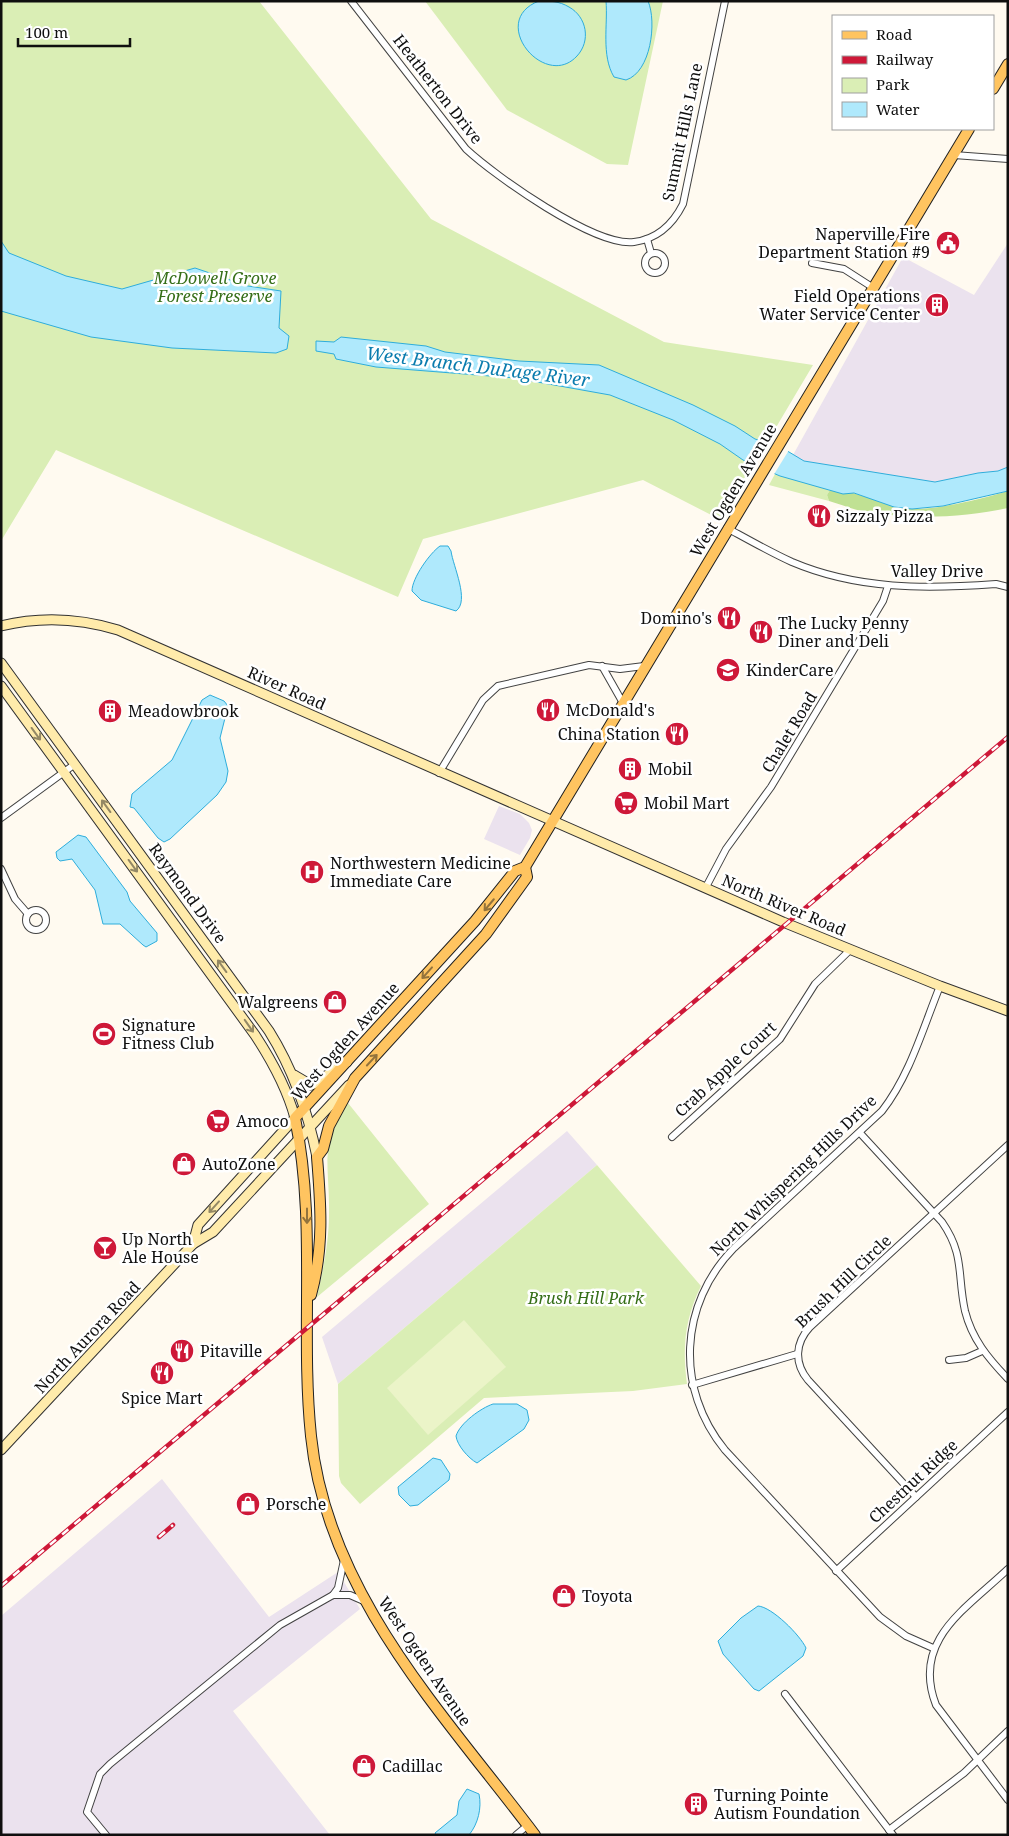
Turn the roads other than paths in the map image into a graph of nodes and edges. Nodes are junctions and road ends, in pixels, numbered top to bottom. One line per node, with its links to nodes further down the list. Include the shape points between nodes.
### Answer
1 (351, 1): 8 (street, Heatherton Drive, via 466,149 484,166 542,205 606,238 620,242)
2 (725, 1): 8 (street, Summit Hills Lane, via 683,204 666,228)
3 (1008, 64): 4 (main road)
4 (994, 87)
5 (968, 130): 6 (main road, West Ogden Avenue)
6 (954, 154): 7 (street); 11 (main road, West Ogden Avenue)
7 (1008, 159)
8 (647, 239): 9 (street)
9 (651, 254)
10 (812, 263): 11 (street, via 844,269)
11 (872, 288): 12 (main road, West Ogden Avenue)
12 (727, 528): 13 (street, Valley Drive, via 772,553 814,570); 18 (main road, West Ogden Avenue)
13 (888, 586): 14 (street, Valley Drive, via 936,588 996,584); 28 (street, Chalet Road, via 884,602 772,787 726,849)
14 (1008, 587)
15 (1, 626): 23 (street, River Road, via 58,619 118,630)
16 (1, 663): 21 (street, Raymond Drive)
17 (602, 666): 18 (street, via 620,669); 20 (street); 23 (street, via 574,668 493,689)
18 (644, 666): 20 (main road, West Ogden Avenue)
19 (1, 686): 22 (street, Raymond Drive, one-way to 22)
20 (623, 703): 25 (main road, West Ogden Avenue)
21 (75, 764): 22 (street); 35 (street, Raymond Drive, one-way to 21, via 261,1019)
22 (64, 772): 24 (street); 38 (street, Raymond Drive, one-way to 38, via 255,1034 286,1091)
23 (439, 773): 25 (street, River Road)
24 (1, 818)
25 (552, 821): 26 (main road, West Ogden Avenue); 28 (street, North River Road)
26 (525, 867): 33 (main road, West Ogden Avenue, via 527,877 500,917); 34 (main road, West Ogden Avenue, one-way to 34, via 515,871 481,915)
27 (1, 869): 29 (street)
28 (706, 887): 30 (street, North River Road)
29 (28, 914)
30 (850, 950): 31 (street, North River Road); 41 (street, Crab Apple Court, via 815,984 780,1039)
31 (940, 986): 32 (street, North River Road); 40 (street, North Whispering Hills Drive, via 897,1089 882,1111)
32 (1008, 1011)
33 (402, 1028): 36 (main road, North Aurora Road, one-way to 33)
34 (347, 1061): 35 (street, via 311,1085); 37 (main road, West Ogden Avenue)
35 (292, 1073): 37 (street, Raymond Drive)
36 (355, 1078): 39 (street, North Aurora Road); 44 (main road, West Ogden Avenue, via 329,1126 323,1149)
37 (305, 1107): 38 (main road, West Ogden Avenue); 39 (street, Raymond Drive)
38 (295, 1118): 42 (main road, West Ogden Avenue); 46 (street, North Aurora Road, one-way to 46, via 198,1225)
39 (310, 1126): 42 (street, North Aurora Road); 44 (street, Raymond Drive)
40 (860, 1133): 45 (street); 52 (street, North Whispering Hills Drive, via 734,1248 714,1273 700,1298 691,1327 688,1355)
41 (672, 1137)
42 (299, 1138): 46 (street, North Aurora Road, via 213,1232); 47 (main road, West Ogden Avenue, one-way to 47, via 308,1208)
43 (1008, 1145): 45 (street, Brush Hill Circle)
44 (316, 1157): 47 (main road, West Ogden Avenue, via 321,1207 319,1265)
45 (934, 1213): 48 (street, via 956,1245 965,1310); 49 (street, Brush Hill Circle, via 810,1327)
46 (193, 1244): 54 (street, North Aurora Road)
47 (308, 1308): 56 (main road, West Ogden Avenue, via 307,1380 313,1449 326,1507)
48 (982, 1351): 50 (street, via 966,1358); 51 (street)
49 (797, 1354): 52 (street); 55 (street, Brush Hill Circle, via 801,1370 808,1380)
50 (949, 1360)
51 (1008, 1379)
52 (692, 1386): 58 (street, North Whispering Hills Drive, via 704,1419 718,1441)
53 (1008, 1412): 55 (street, Chestnut Ridge)
54 (1, 1450)
55 (916, 1497): 58 (street, Chestnut Ridge)
56 (344, 1558): 59 (street, via 338,1588); 60 (main road, West Ogden Avenue)
57 (1008, 1569): 61 (street, via 949,1624)
58 (836, 1571): 61 (street, North Whispering Hills Drive, via 880,1617 906,1636)
59 (333, 1596): 60 (street, via 350,1596); 68 (street, via 271,1630 100,1774 87,1812)
60 (367, 1602): 66 (main road, West Ogden Avenue, via 409,1669)
61 (933, 1648): 64 (street, via 929,1681 936,1705)
62 (785, 1694): 67 (street)
63 (1008, 1731): 64 (street)
64 (977, 1760): 65 (street); 67 (street)
65 (1008, 1800)
66 (528, 1825): 69 (street); 70 (main road, West Ogden Avenue)
67 (891, 1832)
68 (106, 1835)
69 (516, 1835)
70 (535, 1835)

